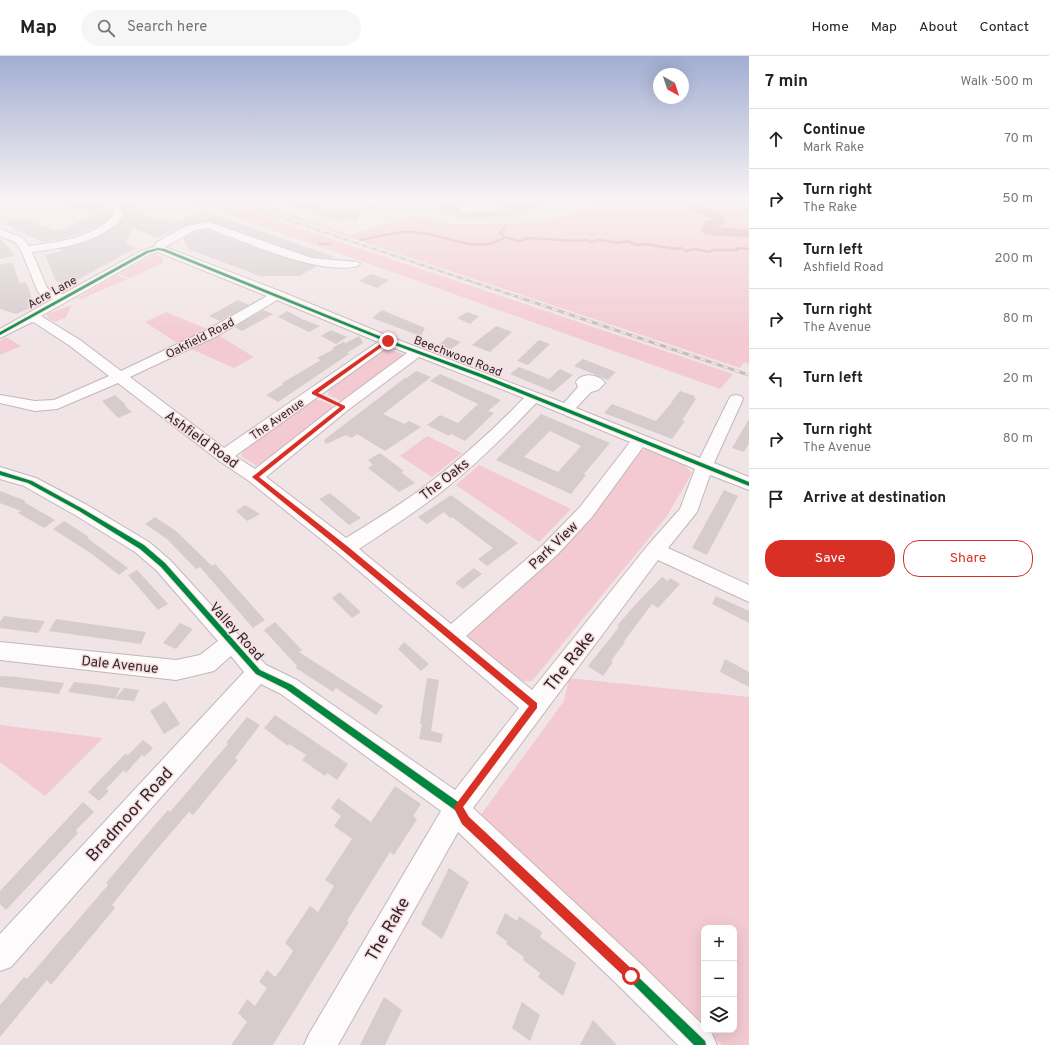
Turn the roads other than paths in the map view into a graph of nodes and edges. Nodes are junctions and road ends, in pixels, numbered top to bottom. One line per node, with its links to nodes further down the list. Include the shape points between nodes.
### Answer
1 (23, 245): 6 (street)
2 (53, 245): 6 (street)
3 (160, 245): 5 (street, Acre Lane)
4 (266, 245): 7 (street, Acre Lane, via 310,260)
5 (158, 249): 8 (street, Beechwood Road); 9 (street, Acre Lane, via 147,252)
6 (26, 250): 9 (street, via 42,289 48,294)
7 (348, 266)
8 (278, 295): 12 (street, Beechwood Road); 14 (street, Oakfield Road, via 214,332)
9 (64, 298): 10 (street, Acre Lane)
10 (31, 317): 11 (street, Acre Lane); 14 (street, Ashfield Road, via 70,340)
11 (0, 334)
12 (388, 341): 13 (street, Beechwood Road); 18 (street, The Avenue)
13 (417, 352): 16 (street, Beechwood Road); 18 (street, The Avenue)
14 (119, 377): 17 (street, Oakfield Road, via 57,404 24,405); 22 (street, Ashfield Road)
15 (586, 388): 20 (street)
16 (534, 397): 20 (street, Beechwood Road); 27 (street, The Oaks, via 495,437 446,479)
17 (0, 399)
18 (329, 400): 22 (street, The Avenue); 25 (street, The Avenue)
19 (736, 400): 23 (street, The Rake)
20 (566, 410): 21 (street, Beechwood Road)
21 (640, 440): 23 (street, Beechwood Road); 30 (street, Park View, via 586,512 550,550)
22 (224, 456): 25 (street, Ashfield Road)
23 (704, 465): 26 (street, Beechwood Road); 28 (street, The Rake, via 688,512)
24 (0, 474): 31 (street, Valley Road, via 30,482 142,547 163,565)
25 (255, 477): 27 (street, Ashfield Road)
26 (749, 484)
27 (345, 548): 30 (street, Ashfield Road)
28 (655, 550): 29 (street); 34 (street, The Rake)
29 (749, 594)
30 (450, 637): 34 (street, Ashfield Road)
31 (231, 643): 32 (street, Dale Avenue, via 206,664 176,670); 33 (street, Valley Road)
32 (0, 651)
33 (258, 672): 35 (street, Valley Road, via 289,687); 36 (street, Bradmoor Road)
34 (534, 706): 35 (street, The Rake)
35 (458, 807): 37 (street, The Rake); 38 (street, via 465,820)
36 (0, 956)
37 (320, 1045)
38 (701, 1045)

